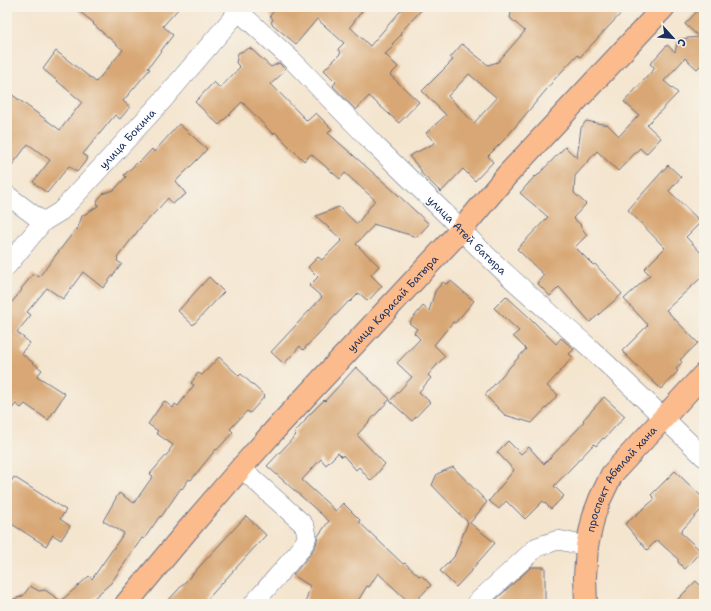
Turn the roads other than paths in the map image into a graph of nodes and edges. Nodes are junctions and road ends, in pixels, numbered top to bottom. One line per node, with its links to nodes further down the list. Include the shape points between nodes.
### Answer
1 (664, 7): 5 (main road, улица Карасай Батыра, via 507,175)
2 (238, 8): 4 (street, улица Бокина, via 163,100 77,194 60,211); 5 (street, улица Атей батыра)
3 (7, 195): 4 (street)
4 (43, 222): 6 (street, улица Бокина)
5 (461, 230): 8 (street, улица Атей батыра); 10 (main road, улица Карасай Батыра)
6 (7, 266)
7 (704, 374): 8 (main road, проспект Абылай хана)
8 (663, 418): 9 (street, улица Атей батыра); 11 (main road, проспект Абылай хана, via 612,474 594,515)
9 (704, 457)
10 (241, 468): 12 (main road, улица Карасай Батыра, via 185,533); 13 (street, via 302,523 307,535 300,550)
11 (587, 546): 14 (street, via 558,540 537,547); 15 (main road, проспект Абылай хана)
12 (132, 602)
13 (253, 604)
14 (475, 604)
15 (586, 604)

